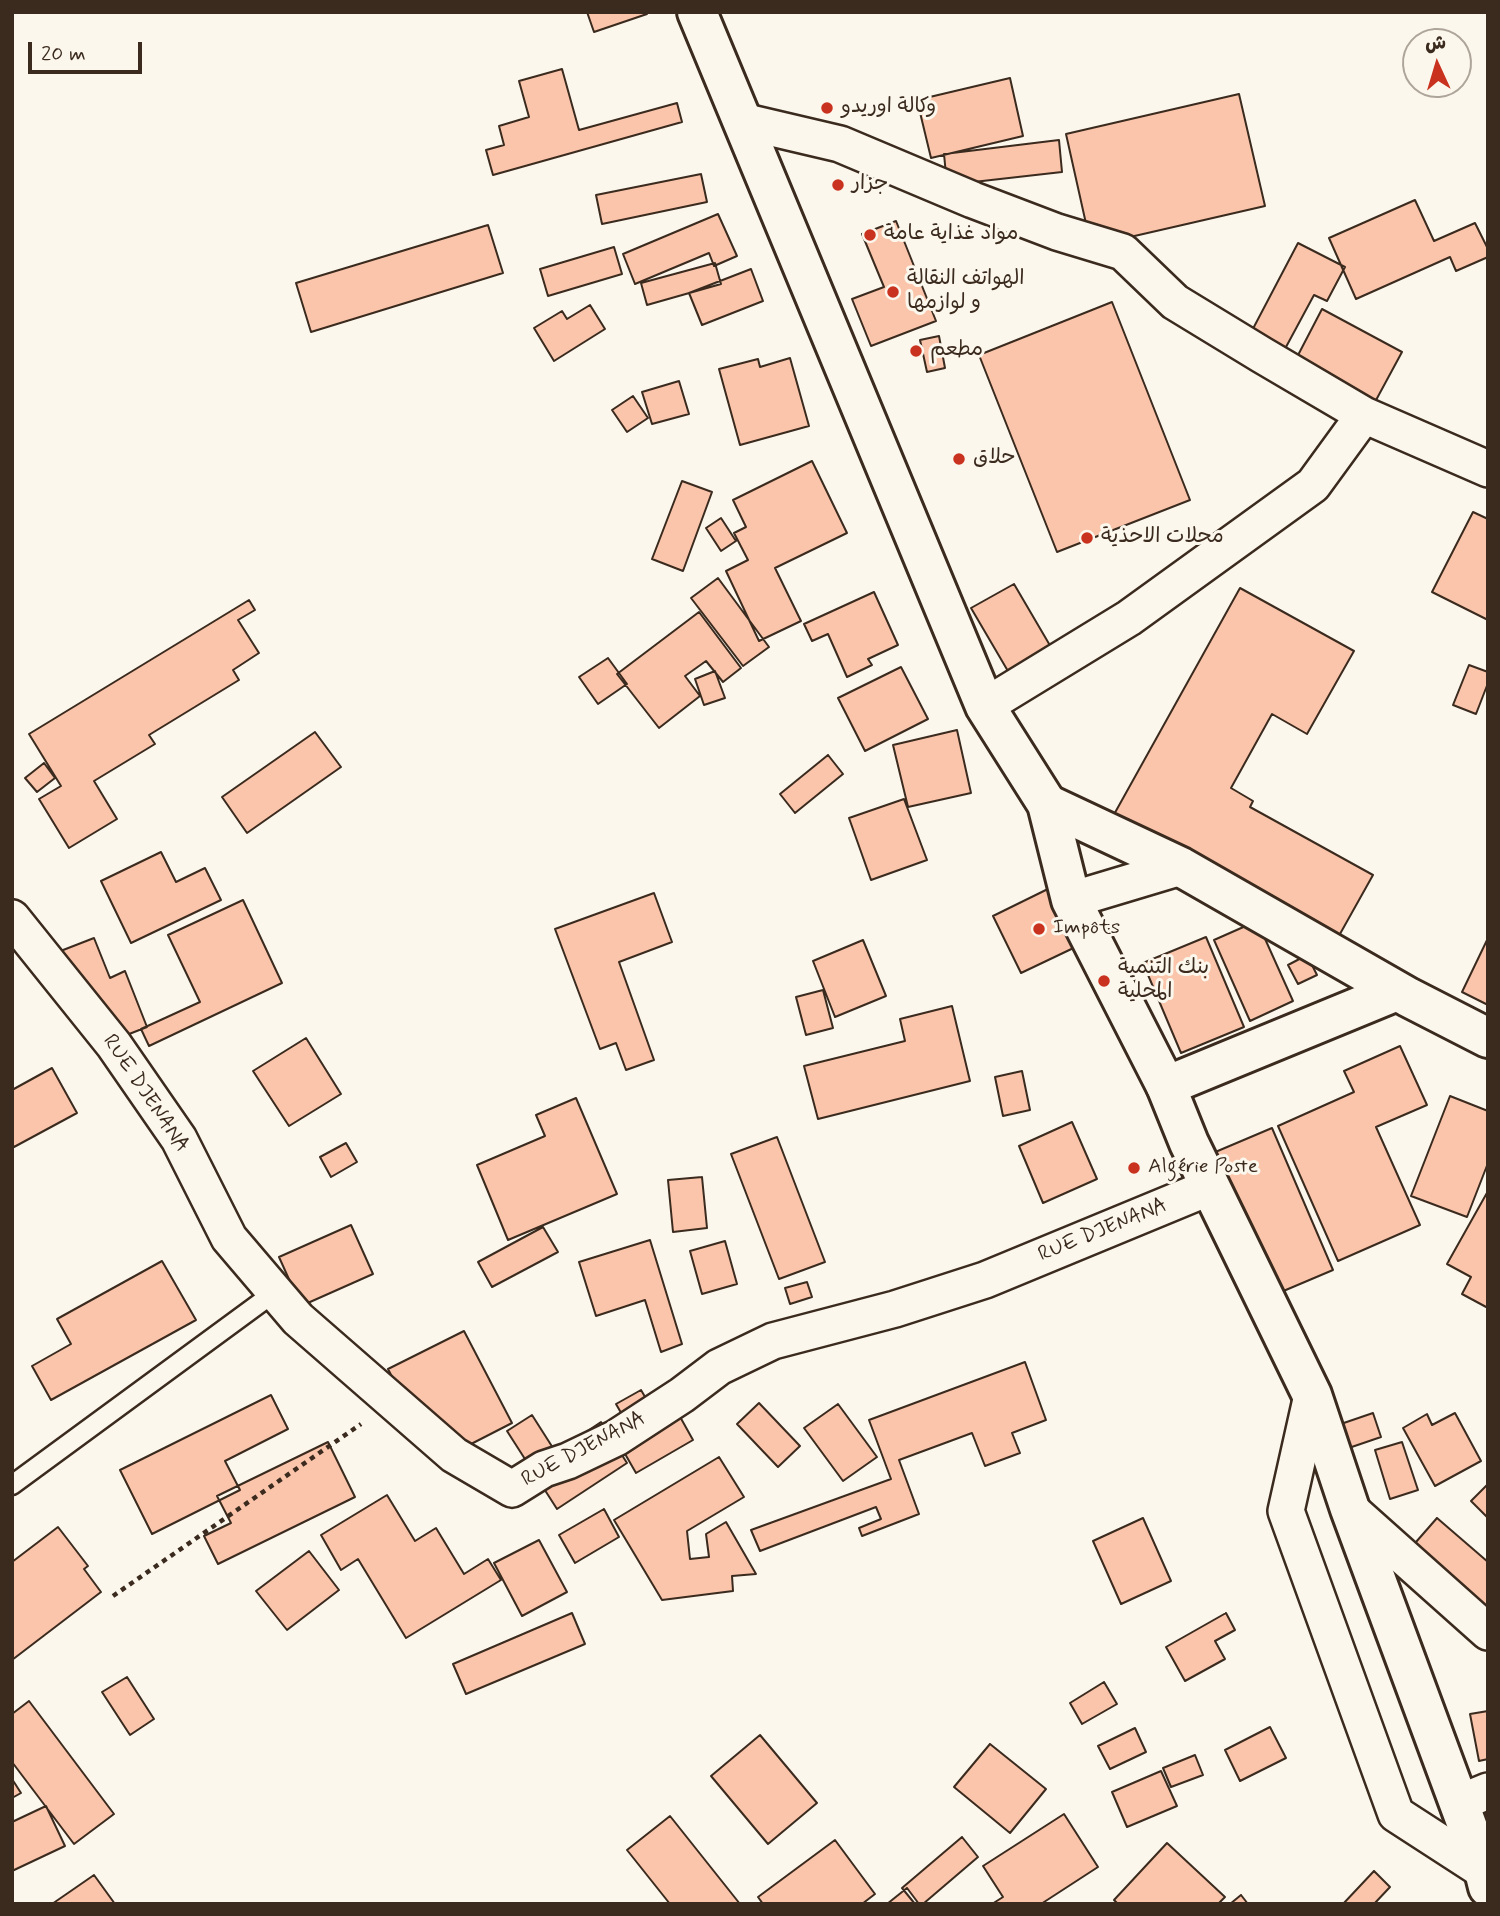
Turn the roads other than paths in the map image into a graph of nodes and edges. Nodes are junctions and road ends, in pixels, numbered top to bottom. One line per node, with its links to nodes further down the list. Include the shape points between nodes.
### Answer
1 (697, 12): 2 (main road)
2 (742, 121): 3 (street, via 840,144 973,200 1123,252 1175,302); 5 (main road)
3 (1364, 415): 4 (street); 5 (street, via 1313,485 1129,618)
4 (1488, 469)
5 (985, 706): 6 (main road)
6 (1046, 804): 7 (main road); 8 (main road)
7 (1181, 867): 8 (street); 10 (main road)
8 (1071, 900): 12 (main road)
9 (12, 918): 14 (street, RUE DJENANA, via 114,1045 179,1139 229,1237)
10 (1397, 991): 11 (main road); 12 (main road)
11 (1488, 1038)
12 (1166, 1086): 13 (main road)
13 (1210, 1187): 14 (street, RUE DJENANA, via 985,1280 773,1341 719,1367 616,1438 544,1469 512,1489 454,1455 298,1319); 15 (main road)
14 (275, 1292): 16 (lane)
15 (1312, 1395): 17 (main road); 20 (street, via 1286,1511 1396,1814)
16 (14, 1481)
17 (1350, 1509): 18 (street); 19 (main road)
18 (1488, 1632)
19 (1473, 1797): 20 (main road)
20 (1486, 1879)

